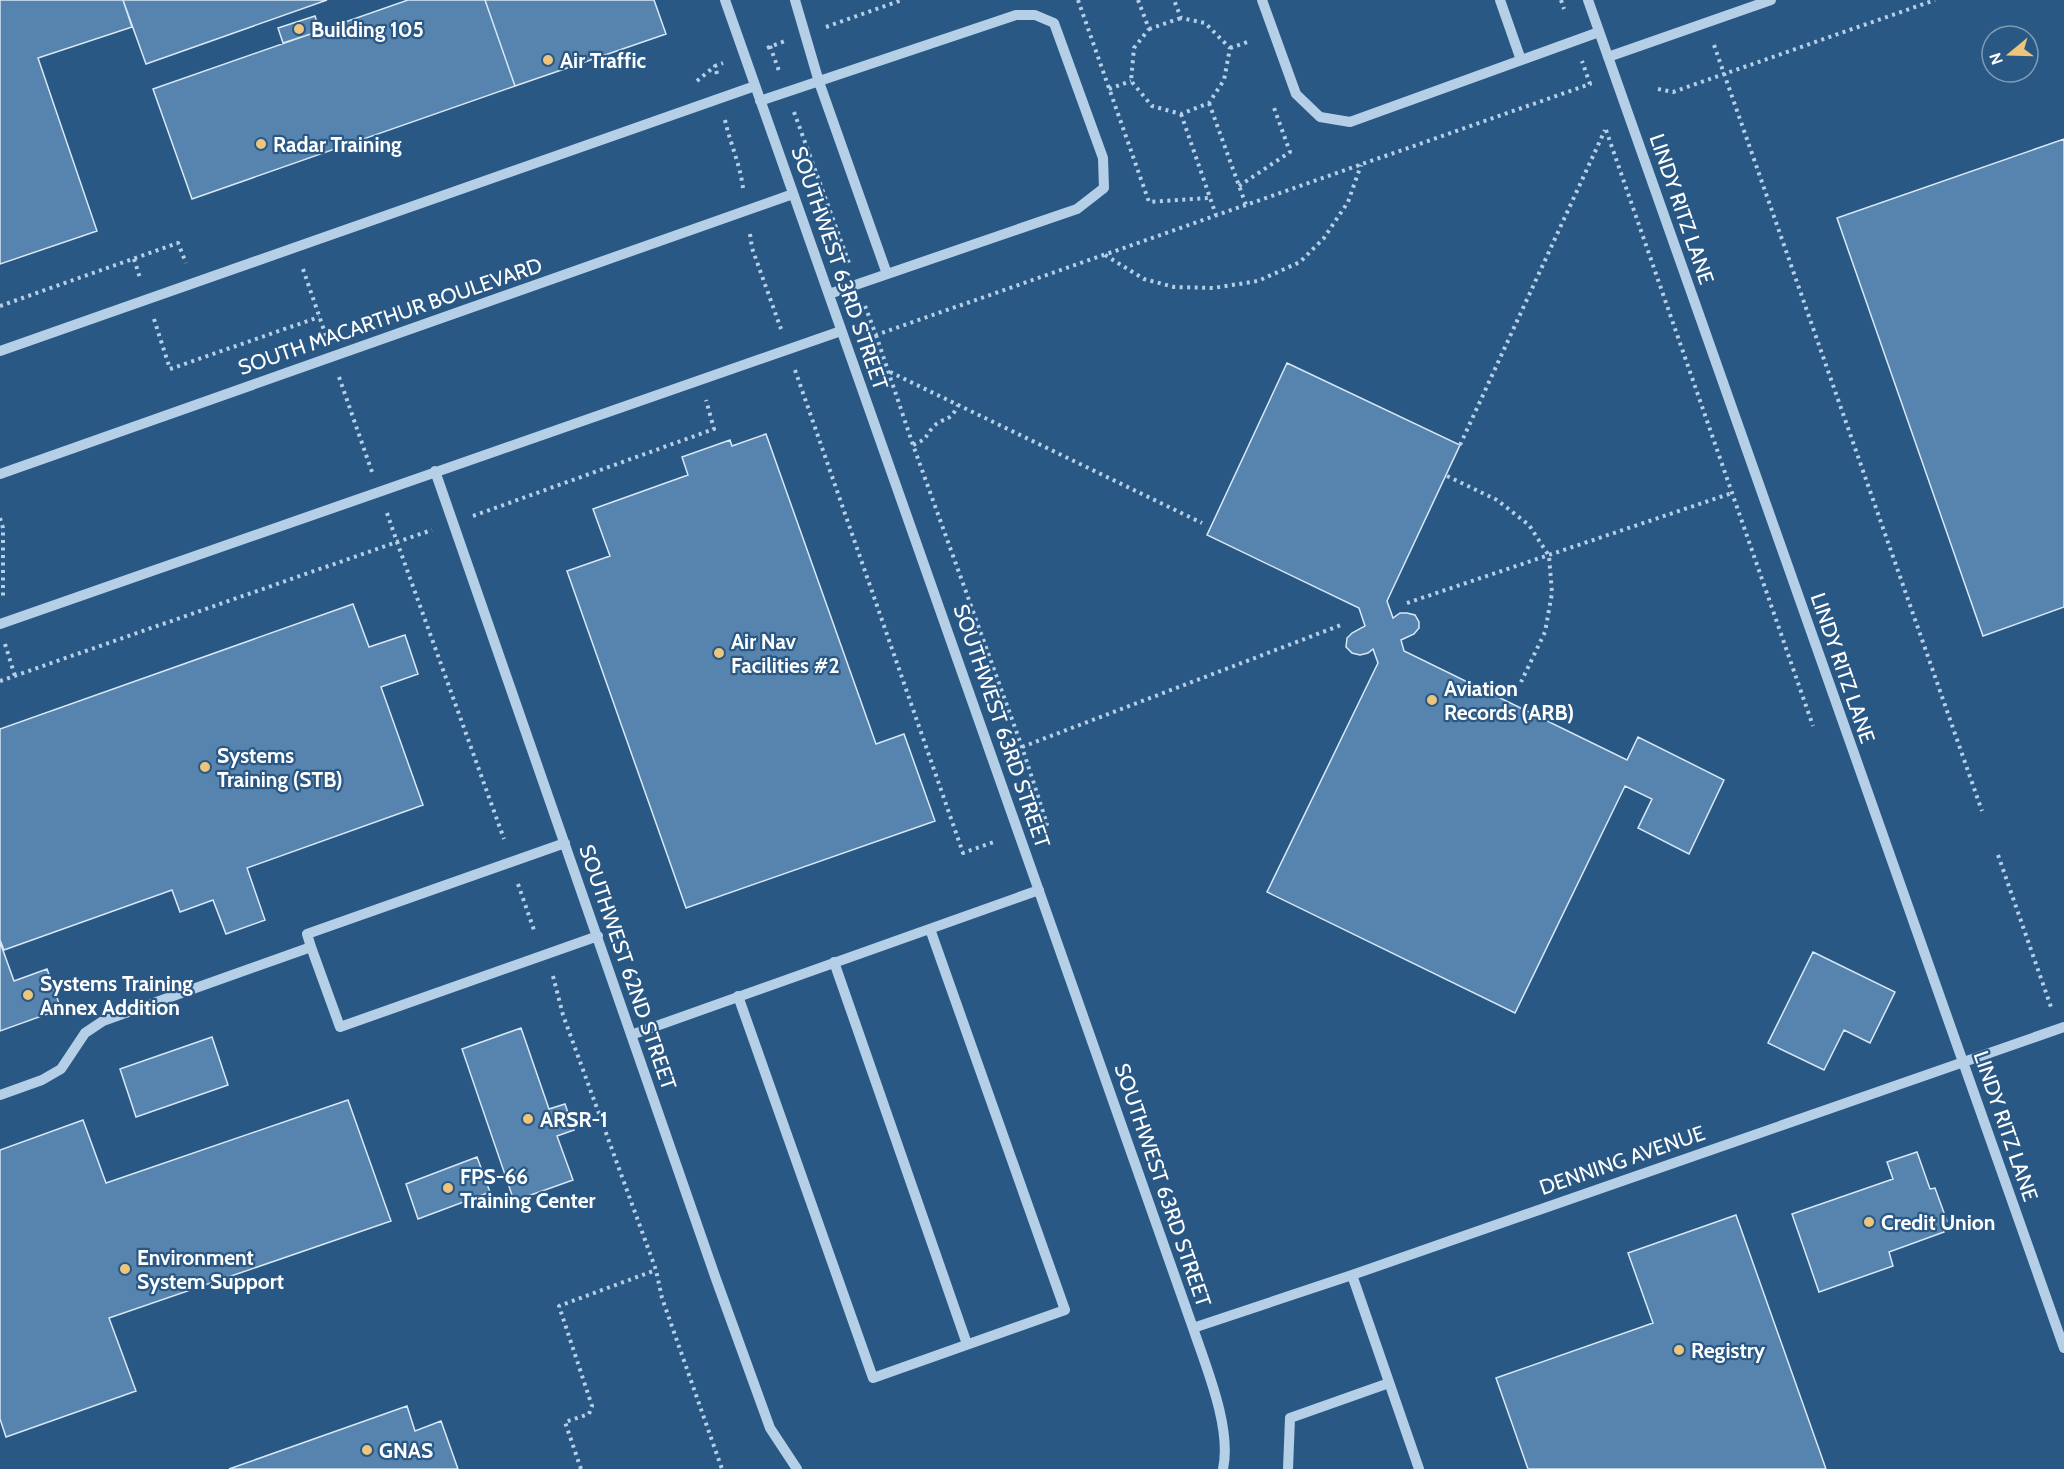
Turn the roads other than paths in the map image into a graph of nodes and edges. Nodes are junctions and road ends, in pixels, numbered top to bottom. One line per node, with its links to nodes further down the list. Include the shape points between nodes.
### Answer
1 (725, 0): 11 (street, SOUTHWEST 63RD STREET)
2 (795, 0): 10 (street)
3 (1262, 0): 9 (street, via 1296,94 1320,117 1350,122)
4 (1500, 0): 9 (street)
5 (1588, 0): 7 (street, LINDY RITZ LANE)
6 (1771, 0): 8 (street)
7 (1599, 32): 8 (street, LINDY RITZ LANE); 9 (street)
8 (1608, 57): 30 (street, LINDY RITZ LANE)
9 (1521, 60)
10 (819, 82): 12 (street); 14 (street); 14 (street, via 1016,15 1035,15 1054,23 1103,158 1104,188 1077,209)
11 (755, 86): 12 (street, SOUTHWEST 63RD STREET); 17 (street)
12 (760, 101): 13 (street, SOUTHWEST 63RD STREET)
13 (793, 194): 15 (street, SOUTHWEST 63RD STREET); 19 (street, SOUTH MACARTHUR BOULEVARD)
14 (886, 274): 15 (street)
15 (829, 294): 16 (street, SOUTHWEST 63RD STREET)
16 (841, 331): 18 (street); 22 (street, SOUTHWEST 63RD STREET)
17 (0, 351)
18 (435, 471): 20 (street); 21 (street, SOUTHWEST 62ND STREET)
19 (0, 474)
20 (1, 624)
21 (565, 843): 24 (street, SOUTHWEST 62ND STREET); 25 (street, via 307,934)
22 (1039, 890): 23 (street); 33 (street, SOUTHWEST 63RD STREET)
23 (930, 929): 26 (street); 34 (street, via 1065,1310)
24 (598, 936): 25 (street, via 340,1027); 29 (street, SOUTHWEST 62ND STREET)
25 (311, 947): 31 (street, via 103,1021 85,1033 61,1069)
26 (834, 962): 27 (street); 34 (street)
27 (738, 996): 29 (street); 34 (street, via 873,1378)
28 (2064, 1027): 30 (street, DENNING AVENUE)
29 (631, 1035): 37 (street, SOUTHWEST 62ND STREET, via 770,1428)
30 (1963, 1063): 32 (street, DENNING AVENUE); 35 (street, LINDY RITZ LANE)
31 (0, 1095)
32 (1352, 1275): 33 (street, DENNING AVENUE); 36 (street)
33 (1193, 1328): 38 (street, SOUTHWEST 63RD STREET, via 1221,1410)
34 (967, 1344)
35 (2064, 1348)
36 (1389, 1383): 39 (street, via 1290,1418); 40 (street)
37 (796, 1469)
38 (1223, 1469)
39 (1288, 1469)
40 (1419, 1469)

